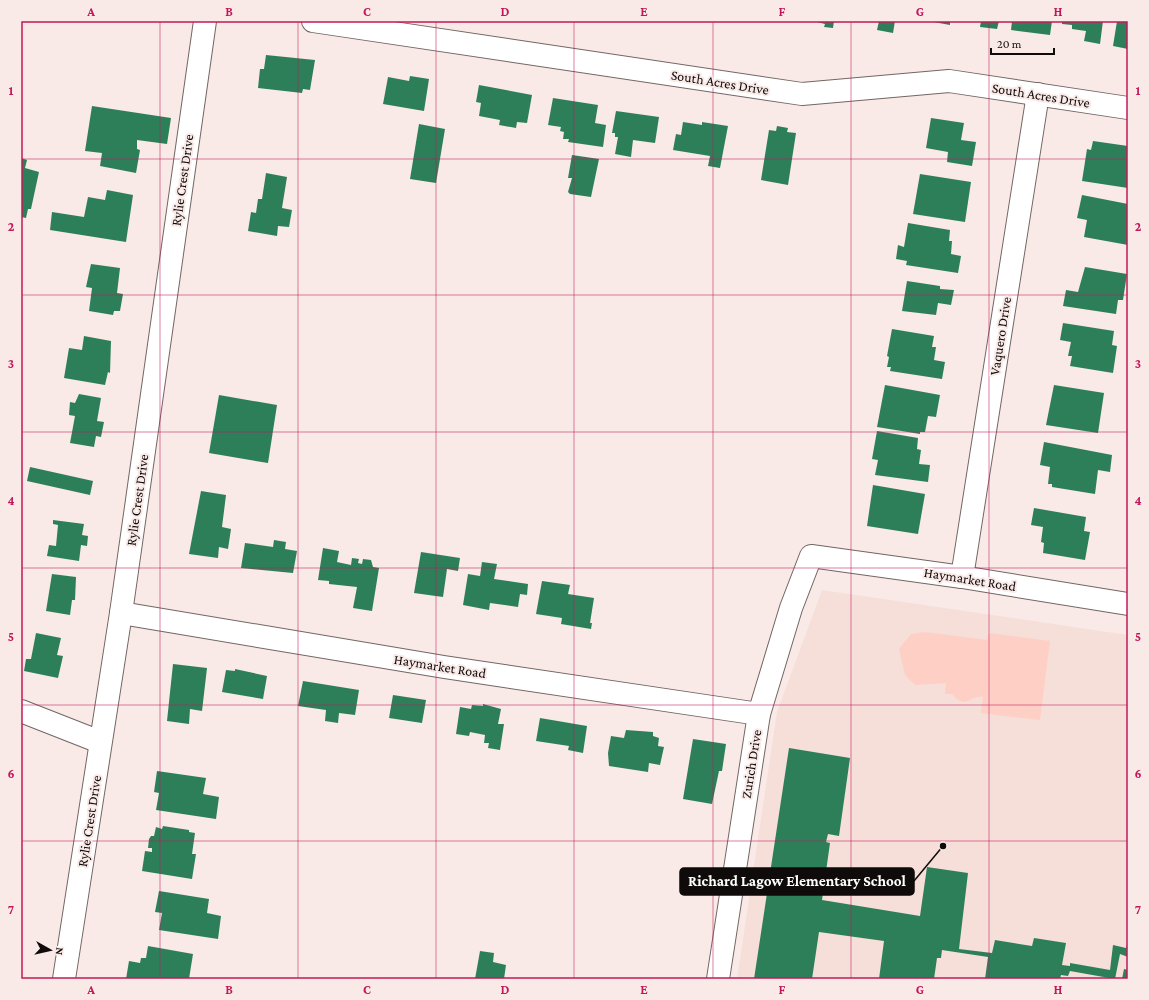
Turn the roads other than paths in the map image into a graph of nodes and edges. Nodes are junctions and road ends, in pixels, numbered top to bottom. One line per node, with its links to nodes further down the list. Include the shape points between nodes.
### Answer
1 (204, 21): 8 (street, Rylie Crest Drive)
2 (313, 21): 3 (street, South Acres Drive, via 802,94 949,80)
3 (1038, 94): 4 (street, South Acres Drive); 6 (street, Vaquero Drive)
4 (1128, 108)
5 (811, 556): 6 (street, Haymarket Road); 10 (street, Zurich Drive, via 791,608)
6 (962, 577): 7 (street, Haymarket Road)
7 (1128, 604)
8 (121, 613): 10 (street, Haymarket Road, via 444,667); 11 (street, Rylie Crest Drive)
9 (21, 711): 11 (street)
10 (759, 714): 13 (street, Zurich Drive)
11 (100, 742): 12 (street, Rylie Crest Drive)
12 (64, 979)
13 (718, 979)

